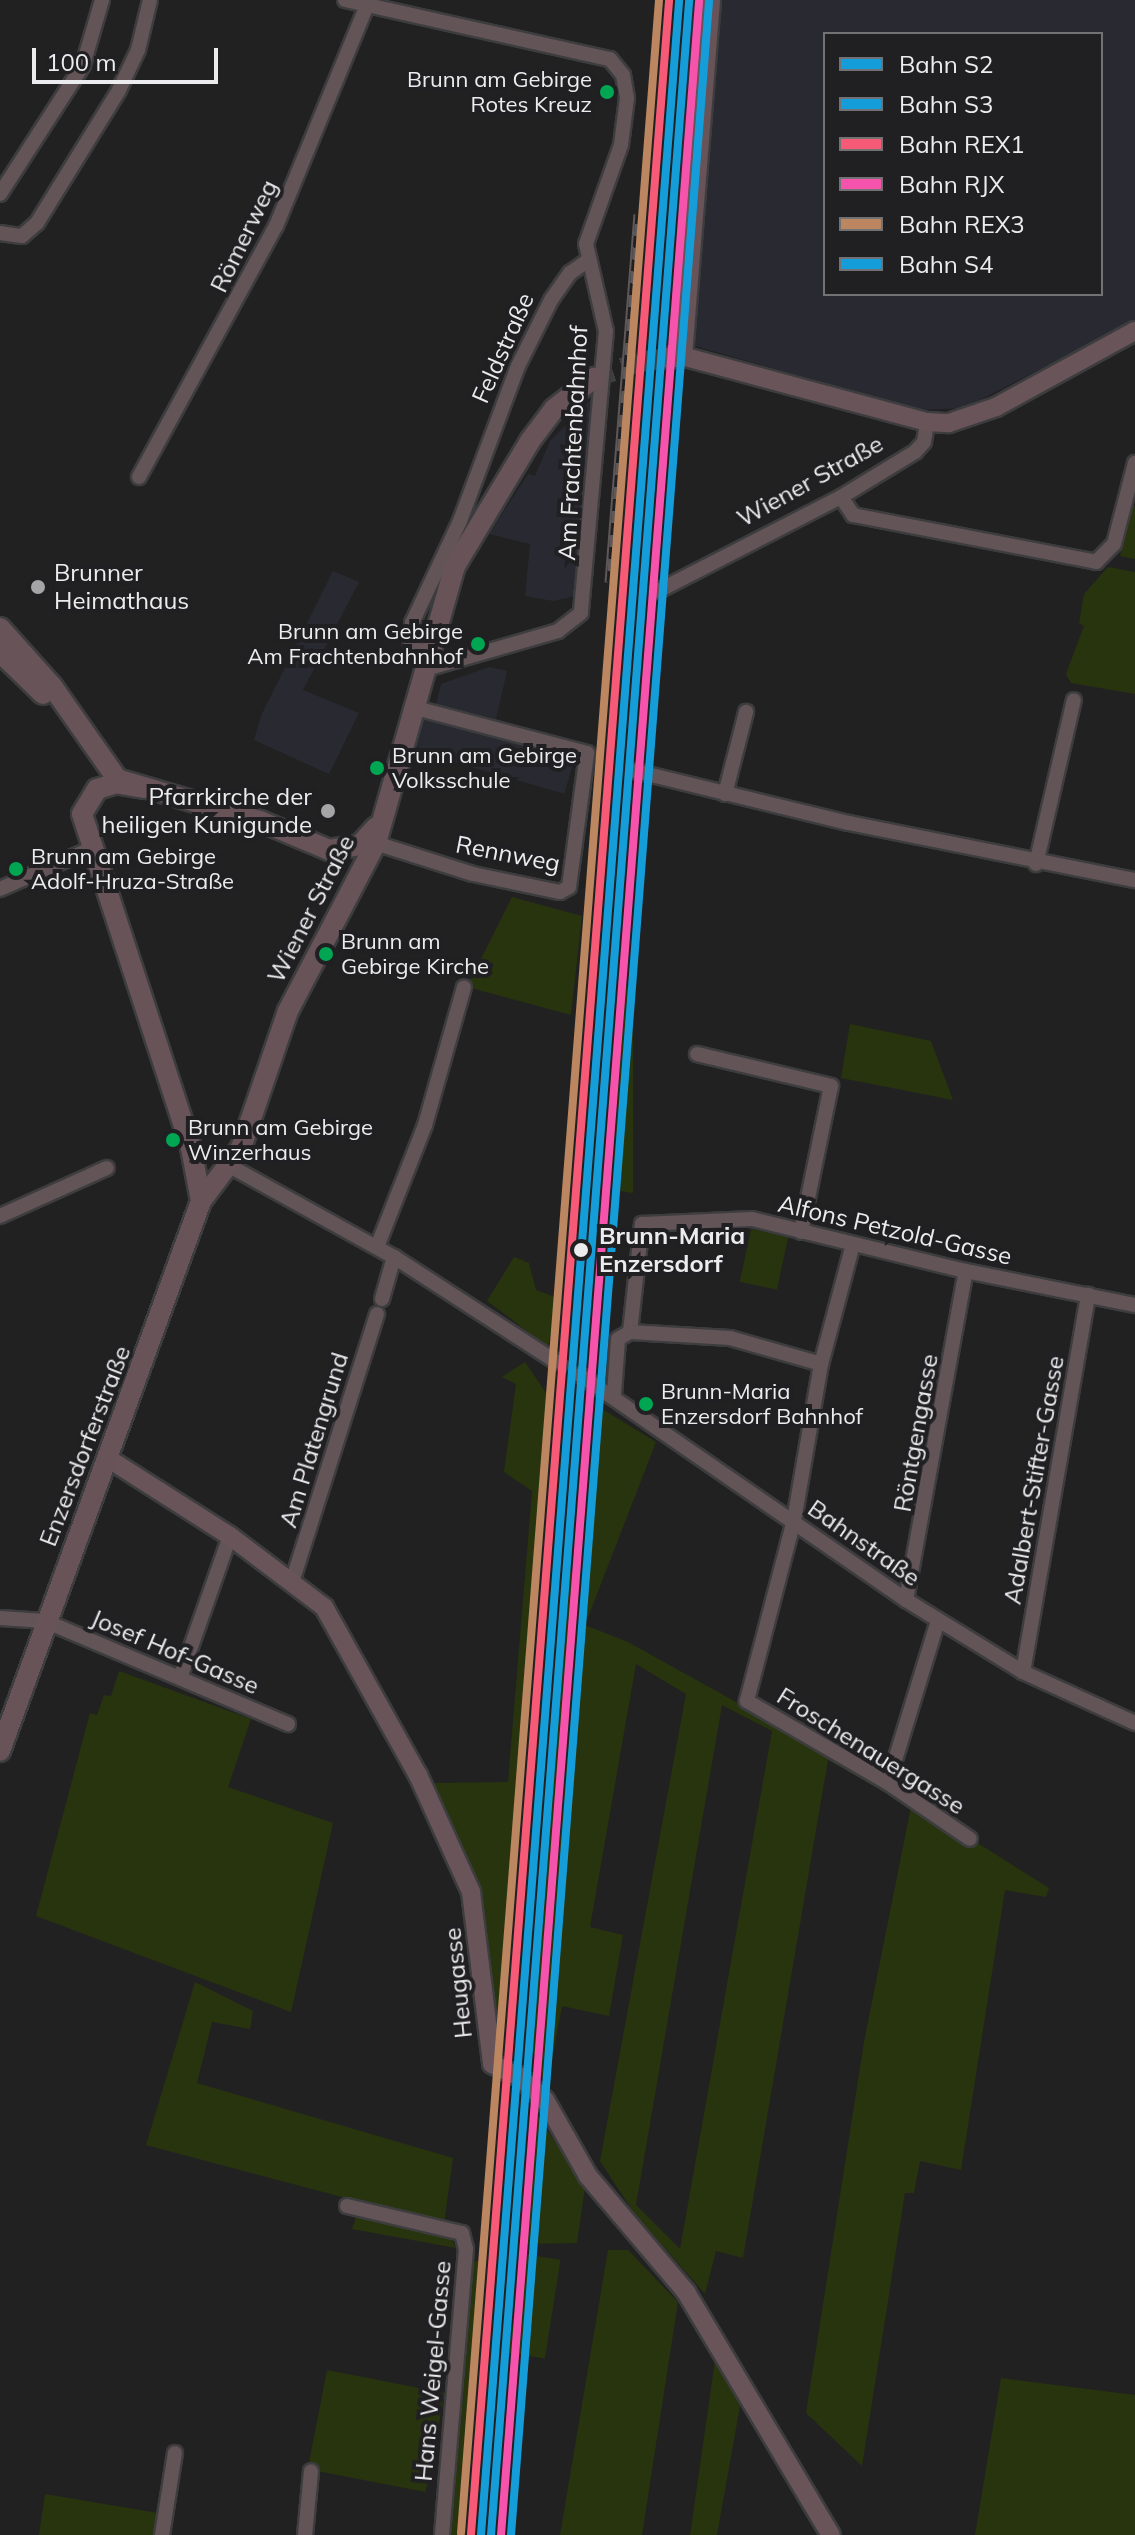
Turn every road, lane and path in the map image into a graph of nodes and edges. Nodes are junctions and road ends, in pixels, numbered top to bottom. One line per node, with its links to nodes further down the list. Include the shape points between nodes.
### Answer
1 (102, 0): 6 (street, via 83,65)
2 (150, 0): 7 (street, via 138,50 119,90 37,223 22,236)
3 (345, 0): 5 (street)
4 (710, 0): 10 (main road)
5 (367, 5): 8 (street, via 610,59 623,75 627,98 621,145 593,219); 14 (street, Römerweg, via 276,226)
6 (0, 194)
7 (0, 233)
8 (587, 261): 19 (street, Feldstraße, via 570,273 551,300 518,366 496,430 412,623 411,644); 19 (street, Am Frachtenbahnhof, via 605,336 588,579 581,613 571,624)
9 (1135, 331): 12 (street, Wiener Straße, via 973,418)
10 (675, 357): 12 (street, Wiener Straße)
11 (594, 378): 19 (main road, Wiener Straße, via 554,409 475,526 455,566)
12 (927, 422): 15 (street, Wiener Straße, via 924,442 915,452)
13 (1135, 463): 15 (street, via 1114,544 1096,562 853,515)
14 (139, 477)
15 (841, 497): 16 (street, Wiener Straße)
16 (658, 591)
17 (0, 628): 24 (main road, via 52,686 108,772)
18 (0, 652): 25 (main road, via 67,725)
19 (425, 664): 21 (main road, Wiener Straße)
20 (1074, 700): 30 (street)
21 (412, 707): 27 (main road, Wiener Straße); 27 (street, Rennweg, via 587,753 569,887 560,892 473,874)
22 (746, 712): 26 (street)
23 (635, 771): 26 (street)
24 (144, 788): 25 (main road, via 117,783); 29 (main road, via 260,821)
25 (97, 789): 28 (main road, via 82,814)
26 (725, 794): 30 (street)
27 (371, 841): 29 (main road, via 345,851); 33 (main road, Wiener Straße)
28 (93, 848): 32 (street); 36 (main road)
29 (329, 850): 33 (main road, via 344,864)
30 (1036, 864): 31 (street)
31 (1135, 880)
32 (0, 889)
33 (350, 897): 37 (main road, Wiener Straße, via 288,1011 257,1109)
34 (464, 987): 43 (street, via 425,1125)
35 (697, 1054): 41 (street, via 831,1086)
36 (191, 1148): 37 (main road); 39 (main road)
37 (228, 1165): 39 (main road, Enzersdorferstraße); 43 (street)
38 (107, 1168): 40 (street)
39 (201, 1201): 53 (main road, Enzersdorferstraße)
40 (0, 1216)
41 (801, 1232): 42 (street, Alfons Petzold-Gasse); 48 (street, Alfons Petzold-Gasse, via 752,1219 642,1224)
42 (853, 1244): 45 (street, Alfons Petzold-Gasse); 50 (street)
43 (377, 1247): 44 (street)
44 (394, 1257): 49 (street); 56 (street, Am Platengrund)
45 (966, 1271): 46 (street, Alfons Petzold-Gasse); 57 (street, Röntgengasse)
46 (1088, 1295): 47 (street, Alfons Petzold-Gasse); 61 (street, Adalbert-Stifter-Gasse)
47 (1135, 1305)
48 (630, 1332): 50 (street, via 730,1338); 52 (street, via 618,1339)
49 (556, 1362)
50 (821, 1364): 54 (street)
51 (580, 1375): 52 (street, Bahnstraße)
52 (614, 1394): 54 (street, Bahnstraße)
53 (109, 1459): 55 (street, Heugasse); 60 (main road, Enzersdorferstraße)
54 (794, 1520): 57 (street, Bahnstraße); 66 (street, Froschenauergasse, via 747,1701)
55 (230, 1536): 56 (street, Heugasse); 62 (street)
56 (293, 1579): 74 (street, Heugasse, via 324,1607 368,1683 418,1775 471,1892 492,2064 520,2077 545,2100 588,2176 686,2292)
57 (906, 1600): 59 (street, Bahnstraße)
58 (0, 1618): 60 (street, Josef Hof-Gasse)
59 (938, 1620): 61 (street, Bahnstraße); 66 (street)
60 (45, 1621): 62 (street, Josef Hof-Gasse); 65 (main road, Enzersdorferstraße)
61 (1023, 1672): 63 (street, Bahnstraße)
62 (180, 1678): 64 (street, Josef Hof-Gasse)
63 (1135, 1723)
64 (288, 1724)
65 (0, 1751)
66 (888, 1783): 67 (street, Froschenauergasse)
67 (970, 1839)
68 (347, 2206): 73 (street, Hans Weigel-Gasse, via 462,2233 466,2249)
69 (175, 2453): 71 (street)
70 (311, 2471): 72 (street)
71 (162, 2535)
72 (305, 2535)
73 (442, 2535)
74 (831, 2535)

